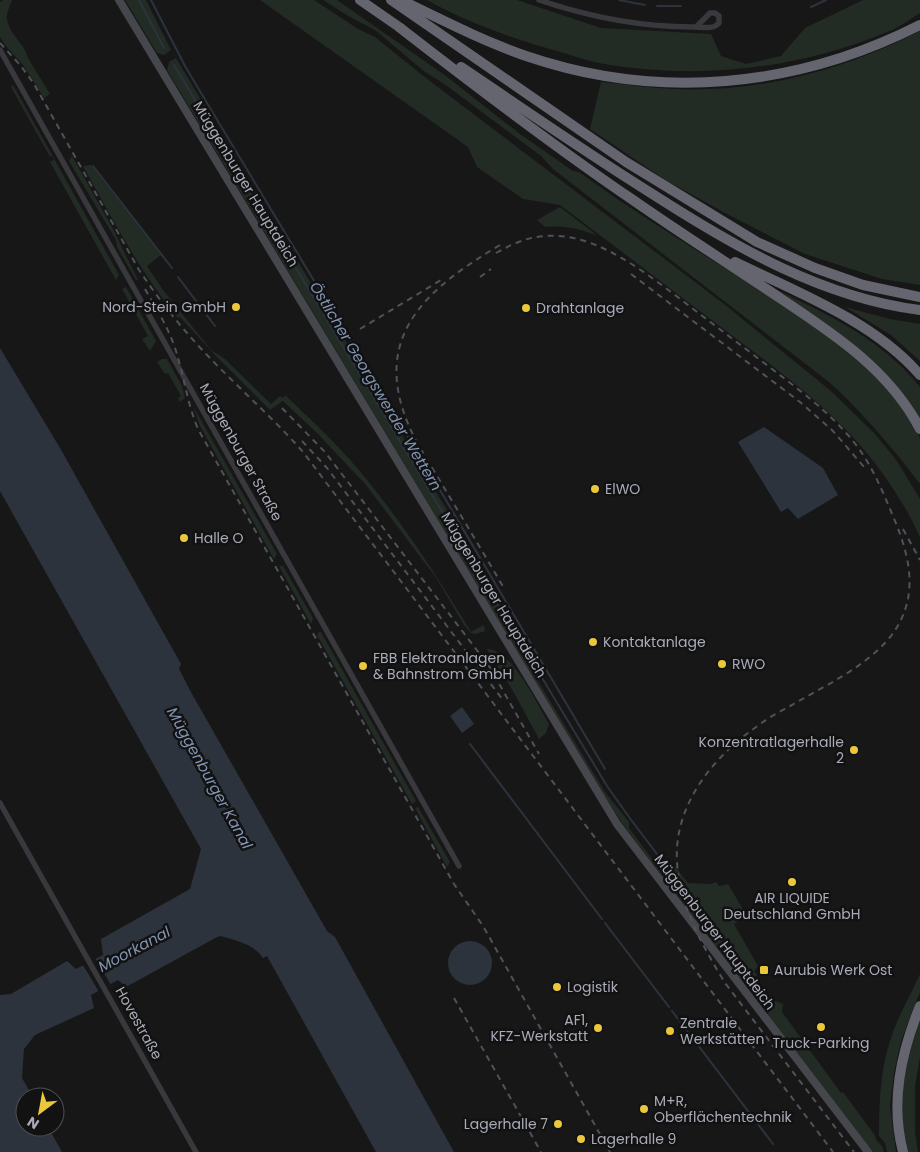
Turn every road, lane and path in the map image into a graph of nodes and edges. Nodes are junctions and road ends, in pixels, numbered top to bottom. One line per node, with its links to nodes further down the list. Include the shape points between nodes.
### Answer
1 (119, 0): 20 (street, Müggenburger Hauptdeich, via 617,824)
2 (360, 0): 7 (highway)
3 (391, 0): 11 (highway, via 626,162 757,242 863,285)
4 (401, 0): 6 (highway, via 527,56 574,69 676,83 749,80 824,65 892,40)
5 (539, 0): 8 (street, via 620,21 650,26)
6 (920, 25)
7 (398, 27): 10 (highway, via 546,139); 12 (highway, via 718,235 810,280 868,299)
8 (696, 27)
9 (0, 50): 16 (street, Müggenburger Straße)
10 (700, 244): 13 (highway, via 851,319 889,345); 14 (highway, via 823,327 877,370)
11 (920, 297)
12 (920, 310)
13 (920, 375)
14 (920, 429)
15 (0, 803): 19 (street, Hovestraße)
16 (459, 866)
17 (920, 1006): 18 (highway, via 899,1075 897,1111)
18 (902, 1151)
19 (196, 1152)
20 (868, 1152)

